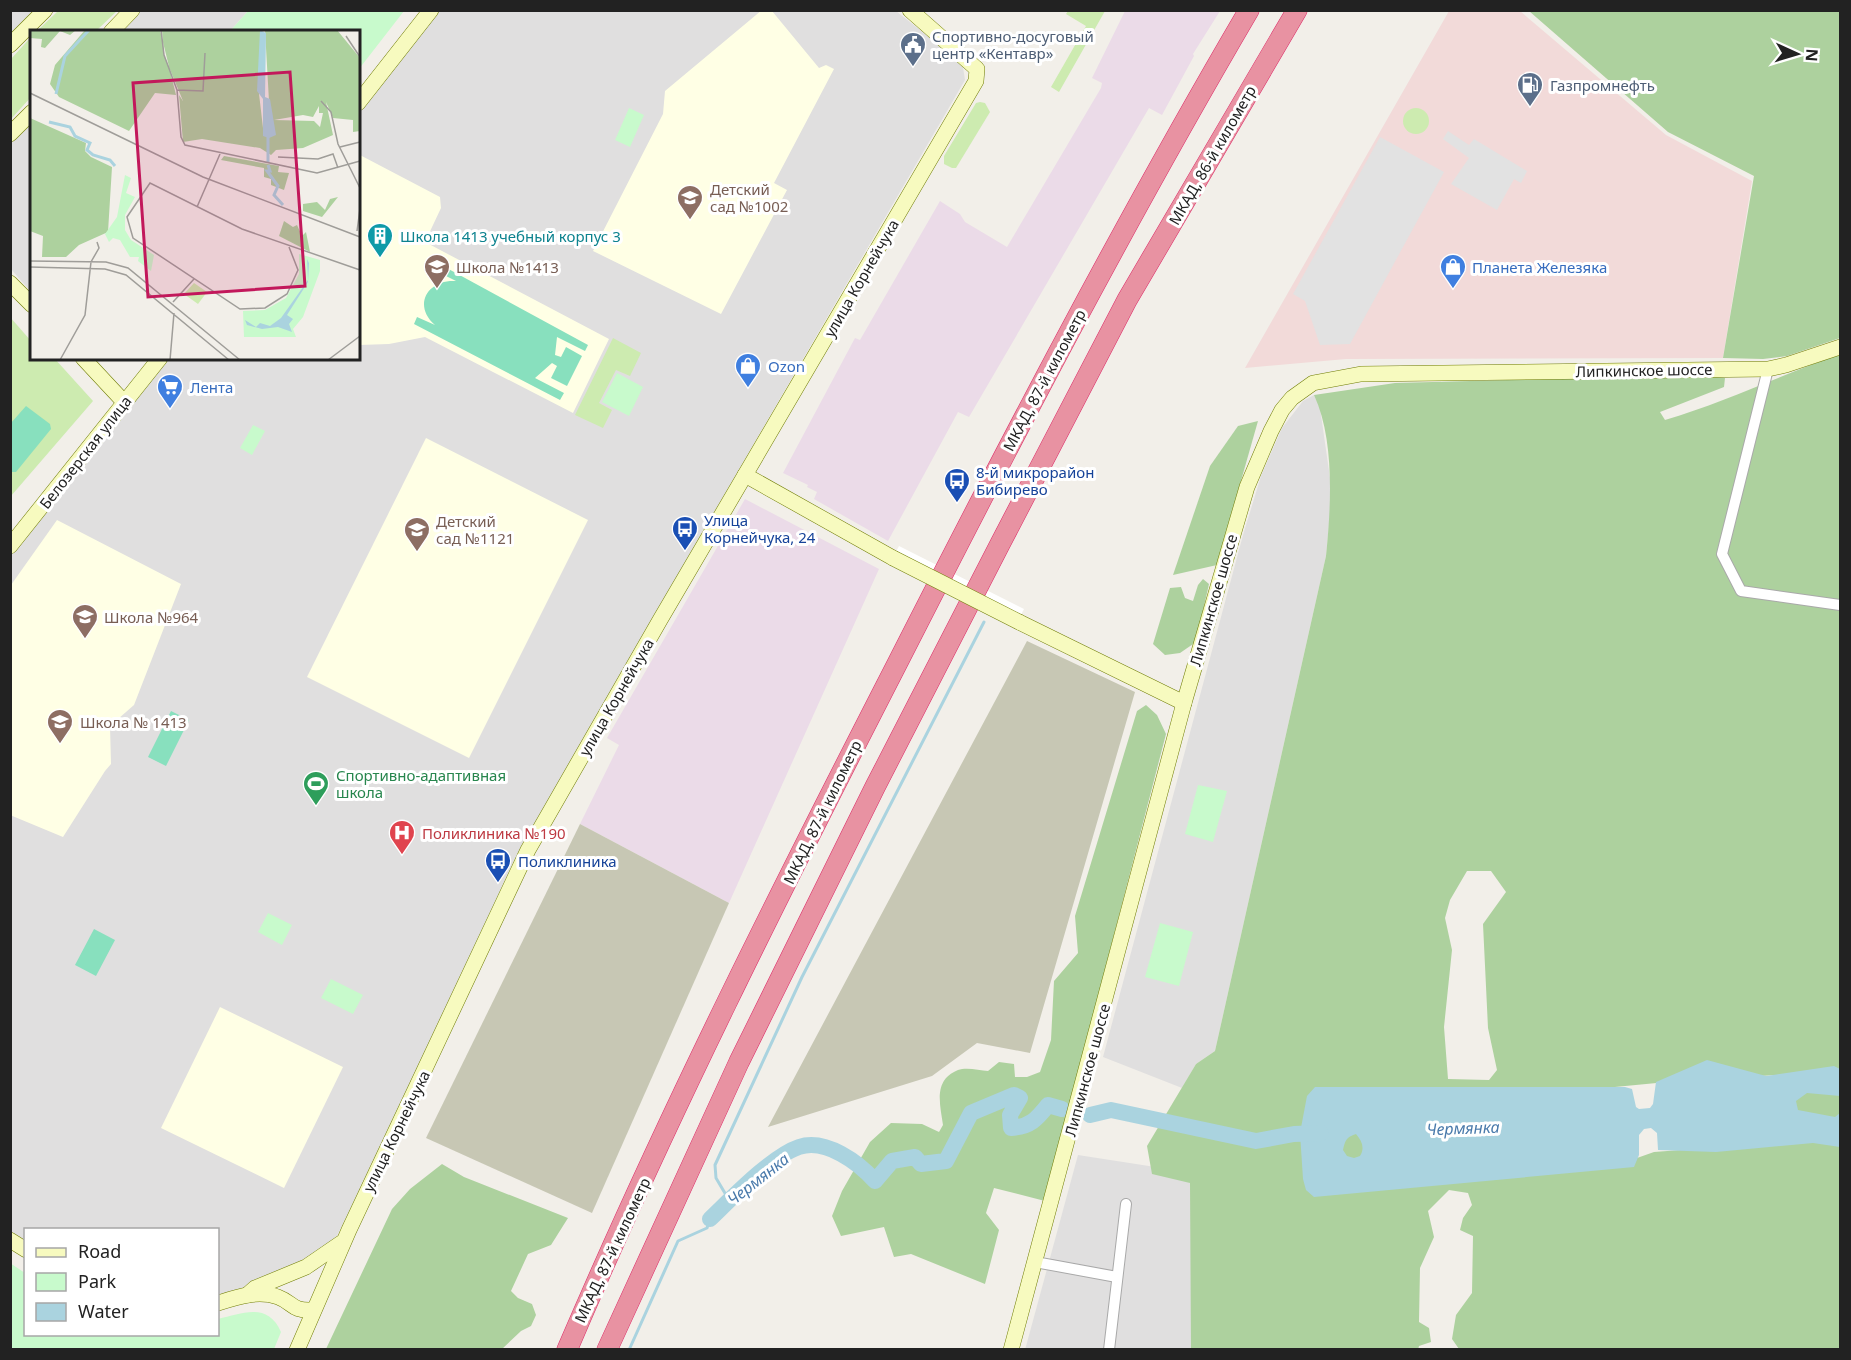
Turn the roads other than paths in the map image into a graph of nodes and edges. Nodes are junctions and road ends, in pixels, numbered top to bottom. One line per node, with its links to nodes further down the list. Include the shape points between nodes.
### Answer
1 (45, 10): 8 (street)
2 (132, 10): 7 (street)
3 (431, 10): 9 (street)
4 (910, 10): 19 (street, улица Корнейчука, via 977,69 976,81)
5 (1250, 10): 36 (highway, МКАД, 87-й километр, via 1095,283 831,792 701,1057)
6 (1297, 10): 37 (highway, МКАД, 86-й километр, via 1127,300 1000,544 740,1062)
7 (113, 30)
8 (10, 45)
9 (360, 100)
10 (30, 114): 11 (street)
11 (10, 134)
12 (10, 283): 13 (street)
13 (30, 303)
14 (1840, 347): 17 (street, Липкинское шоссе)
15 (85, 360): 18 (street)
16 (158, 360): 18 (street, Белозерская улица)
17 (1768, 369): 21 (street, via 1722,554 1741,591); 22 (street, Липкинское шоссе, via 1385,373 1327,379 1305,387 1282,410 1247,487)
18 (124, 402): 20 (street, Белозерская улица)
19 (745, 475): 22 (street, bridge, via 893,558); 25 (street, улица Корнейчука, via 528,850)
20 (10, 546)
21 (1840, 605)
22 (1184, 703): 27 (street, Липкинское шоссе)
23 (1126, 1203): 29 (street)
24 (10, 1240): 26 (street)
25 (344, 1241): 28 (street); 30 (street, улица Корнейчука)
26 (24, 1249)
27 (1035, 1262): 29 (street); 38 (street, Липкинское шоссе)
28 (306, 1267): 30 (street, via 321,1274); 31 (street)
29 (1118, 1277): 39 (street)
30 (322, 1288): 34 (street, улица Корнейчука)
31 (247, 1294): 32 (street); 33 (street)
32 (267, 1296): 34 (street, via 279,1297 301,1311); 35 (street, via 294,1321)
33 (219, 1303)
34 (312, 1310): 35 (street, улица Корнейчука)
35 (298, 1346)
36 (567, 1350)
37 (607, 1350)
38 (1011, 1350)
39 (1109, 1350)

